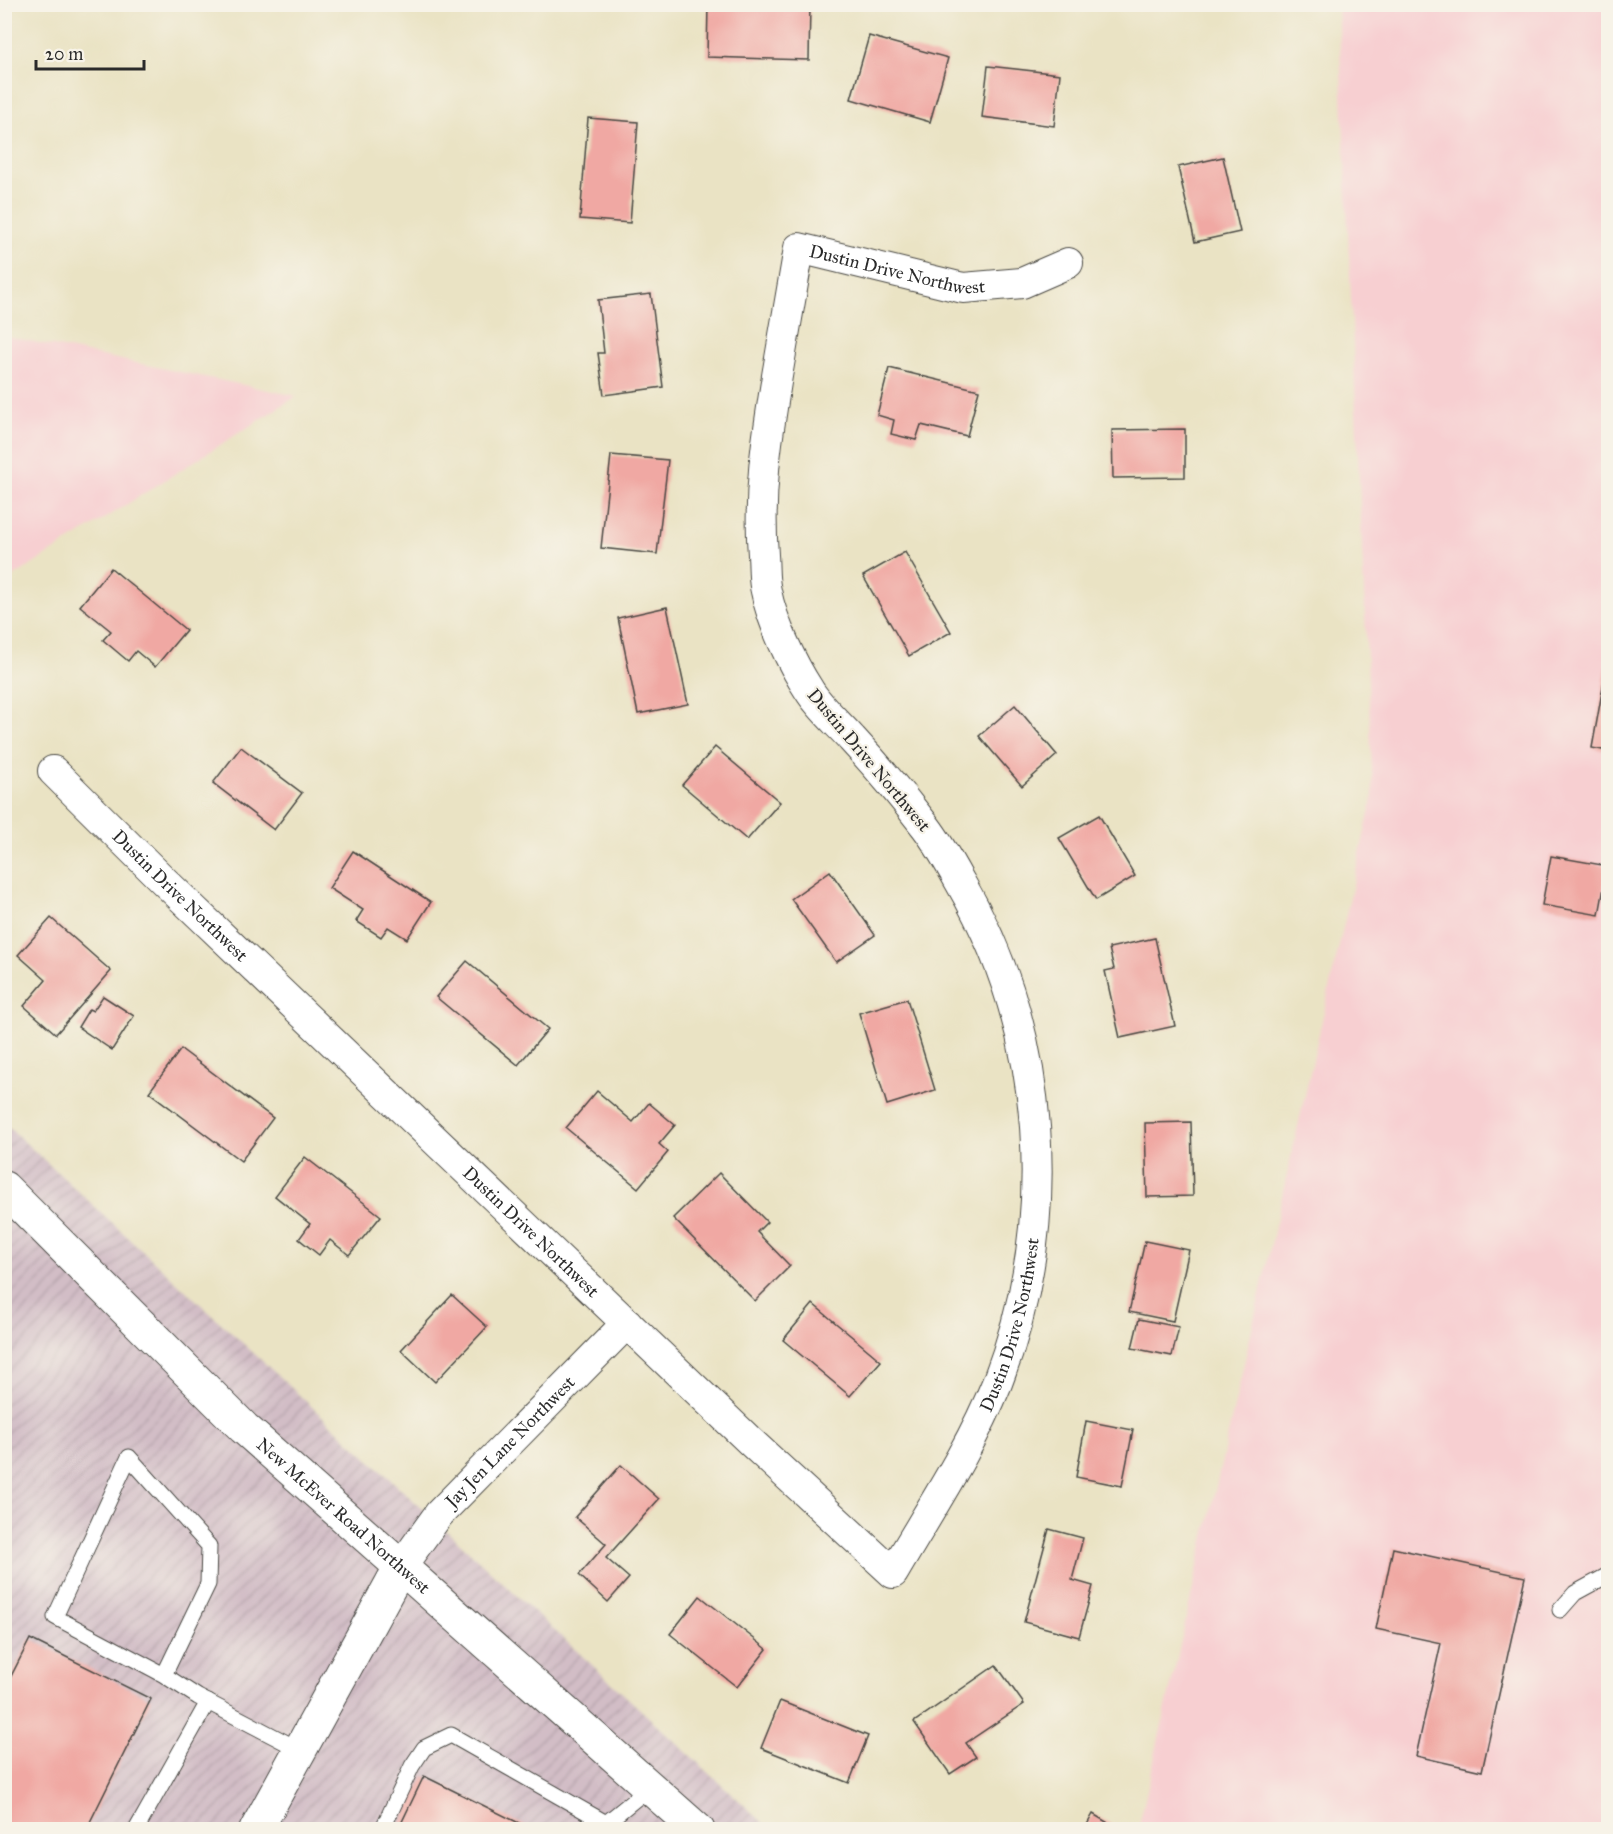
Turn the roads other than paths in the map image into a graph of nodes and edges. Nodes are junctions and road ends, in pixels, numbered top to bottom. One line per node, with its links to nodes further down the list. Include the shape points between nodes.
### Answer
1 (1068, 262): 4 (street, Dustin Drive Northwest, via 1022,283 963,288 799,248 763,459 760,525 766,591 784,643 810,693 929,831 967,893 1010,993 1034,1104 1038,1147 1034,1228 1009,1345 980,1421 893,1573)
2 (53, 771): 4 (street, Dustin Drive Northwest)
3 (4, 1188): 5 (street, New McEver Road Northwest, via 244,1428)
4 (627, 1323): 5 (street, Jay Jen Lane Northwest, via 439,1514)
5 (400, 1568): 10 (street); 11 (street, New McEver Road Northwest)
6 (1608, 1575): 7 (lane, via 1575,1593)
7 (1560, 1610)
8 (164, 1675): 8 (lane, via 208,1584 209,1546 129,1457 56,1617); 9 (lane)
9 (208, 1702): 10 (lane); 12 (lane)
10 (300, 1750): 13 (street)
11 (649, 1788): 14 (lane, via 606,1823 451,1735 424,1748); 15 (street, New McEver Road Northwest)
12 (136, 1830)
13 (256, 1830)
14 (382, 1830)
15 (698, 1830)

